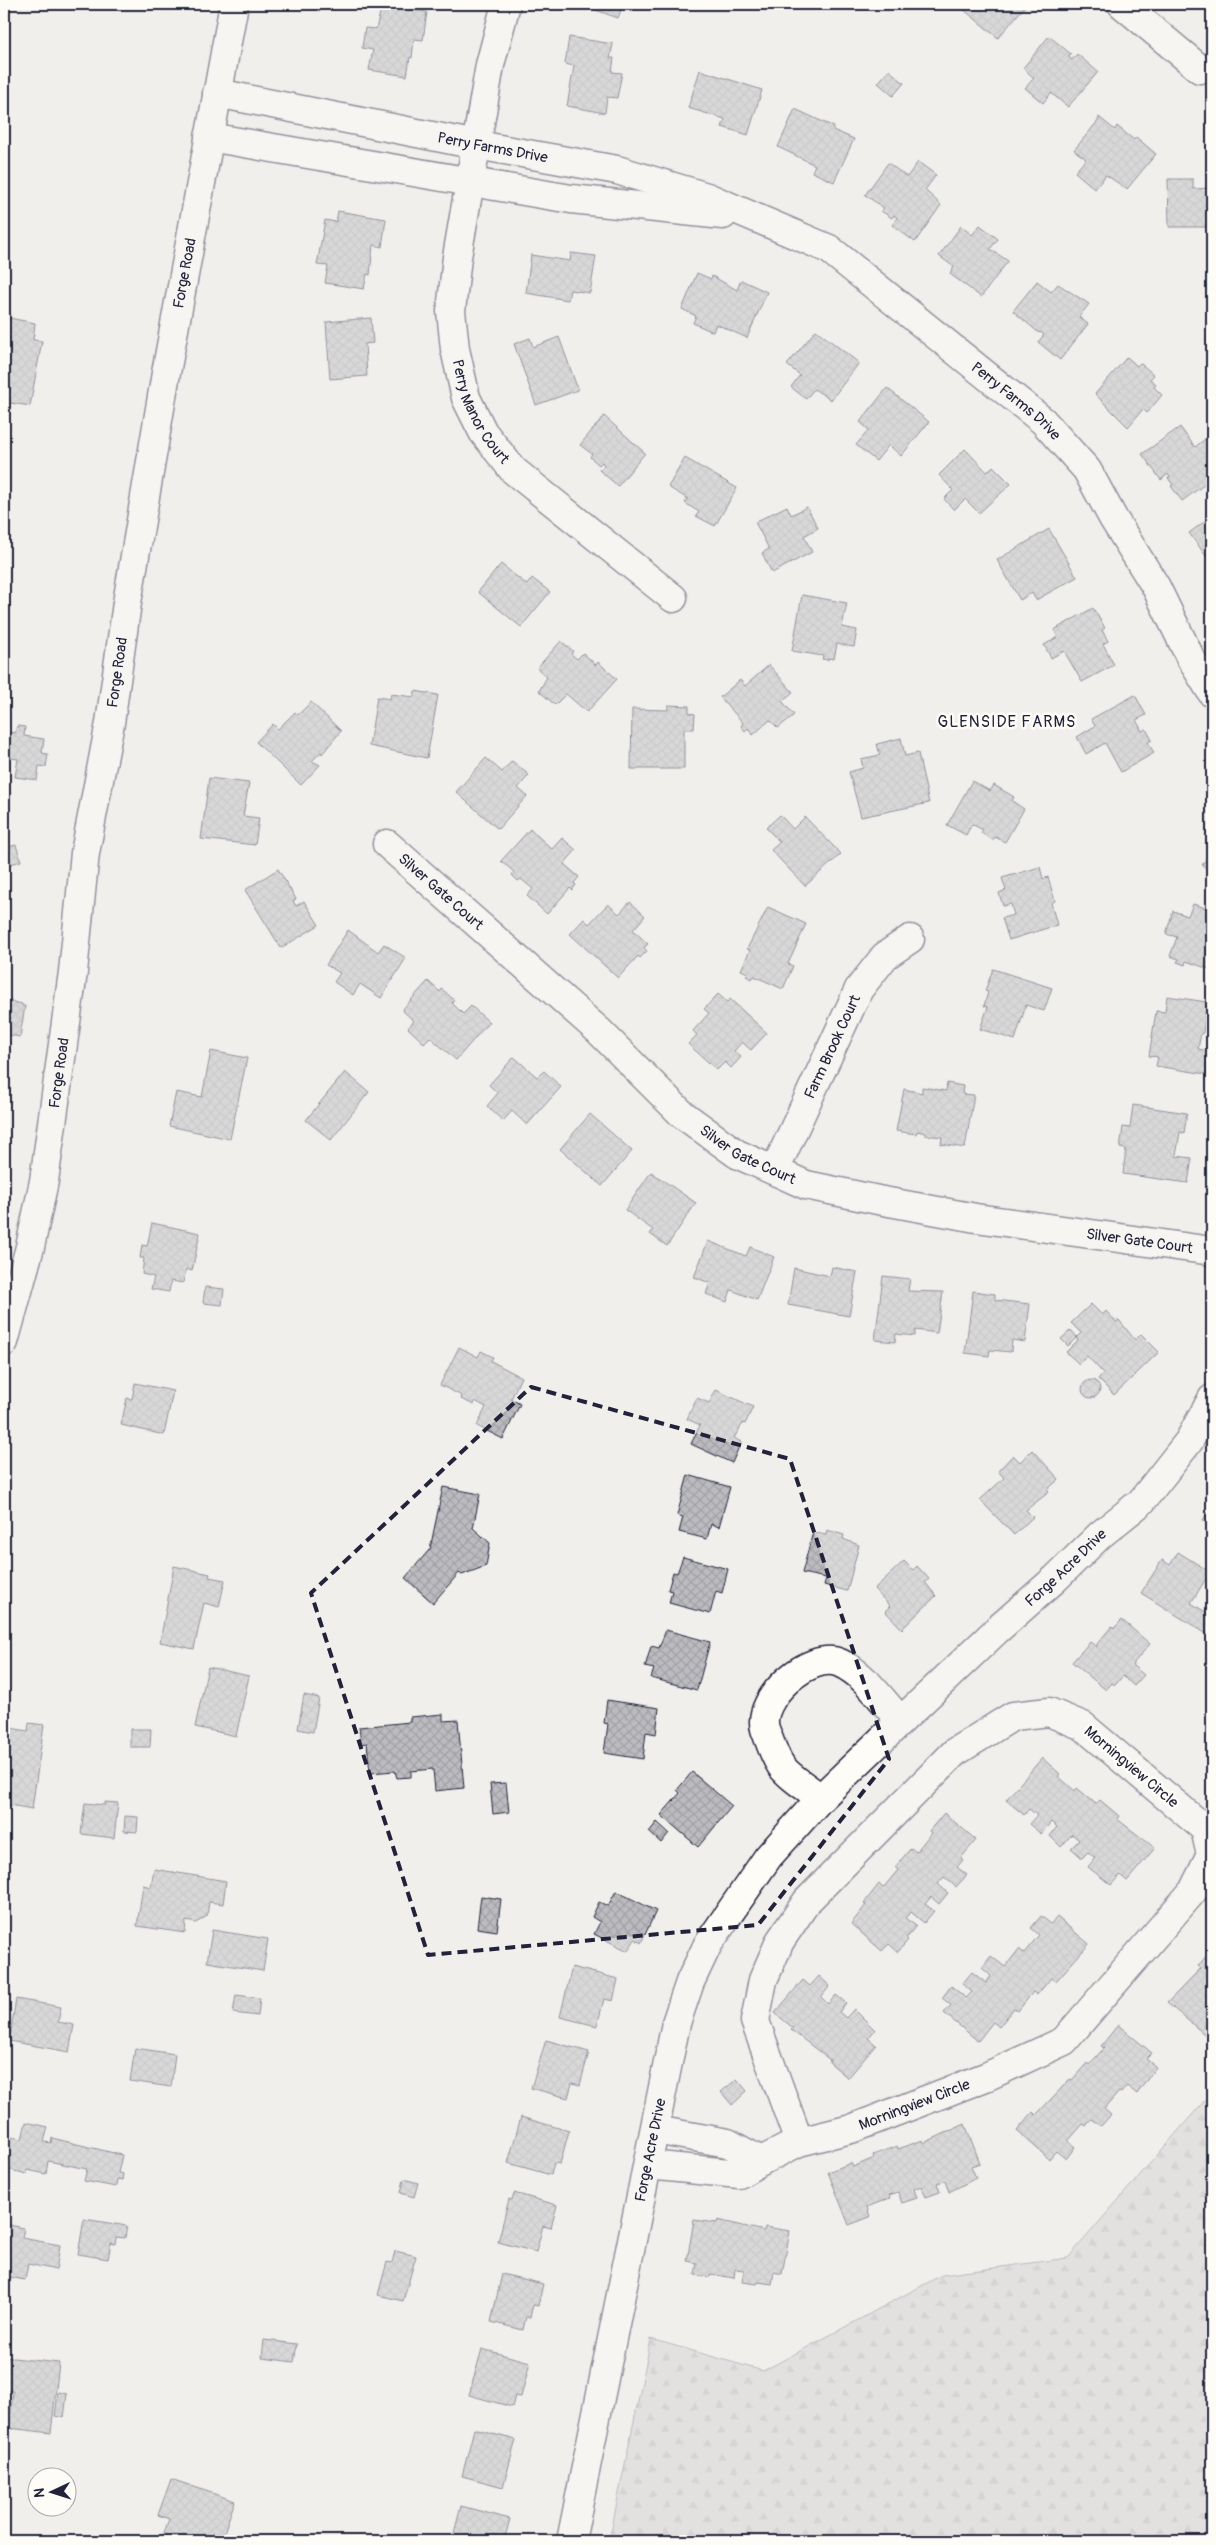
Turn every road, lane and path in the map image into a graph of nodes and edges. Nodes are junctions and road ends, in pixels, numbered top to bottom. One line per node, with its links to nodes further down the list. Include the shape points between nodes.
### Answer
1 (234, 4): 5 (street, Forge Road)
2 (506, 4): 7 (street, Perry Manor Court, via 490,65)
3 (1122, 4): 4 (street)
4 (1200, 69)
5 (217, 93): 6 (street, Forge Road); 7 (street, Perry Farms Drive)
6 (209, 137): 8 (street, Perry Farms Drive); 18 (street, Forge Road, via 85,853 73,972 44,1181)
7 (477, 145): 8 (street, Perry Manor Court); 9 (street, Perry Farms Drive, via 618,170 707,197)
8 (471, 180): 9 (street, Perry Farms Drive, via 572,199); 10 (street, Perry Manor Court, via 451,311 466,398 484,432 512,470)
9 (764, 221): 11 (street, Perry Farms Drive, via 829,249 1043,421 1087,470 1156,587)
10 (673, 598)
11 (1190, 657): 12 (street, Perry Farms Drive); 13 (street, Perry Farms Drive)
12 (1212, 672)
13 (1212, 694)
14 (387, 844): 16 (street, Silver Gate Court, via 599,1031 682,1114 737,1154)
15 (910, 939): 16 (street, Farm Brook Court, via 885,956 859,989)
16 (774, 1170): 17 (street, Silver Gate Court, via 806,1185 878,1200 976,1218)
17 (1212, 1251)
18 (4, 1342)
19 (1212, 1399): 20 (street, Forge Acre Drive, via 1189,1441 1141,1502 996,1630)
20 (901, 1721): 21 (street, Forge Acre Drive); 21 (street, via 860,1676 840,1663 830,1661 809,1665 794,1674 774,1696 765,1714 765,1727 780,1765)
21 (821, 1798): 22 (street, Forge Acre Drive, via 768,1858 708,1944 676,2023)
22 (655, 2130): 24 (street, via 728,2143); 25 (street, Forge Acre Drive)
23 (799, 2142): 23 (street, Morningview Circle, via 860,2126 988,2076 1064,2041 1194,1891 1211,1854 1206,1829 1083,1726 1049,1712 1013,1716 955,1752 807,1900 780,1941 762,1980 755,2021); 24 (street, Morningview Circle)
24 (761, 2161): 25 (street, Morningview Circle, via 739,2174)
25 (648, 2166): 26 (street, Forge Acre Drive)
26 (572, 2541)

